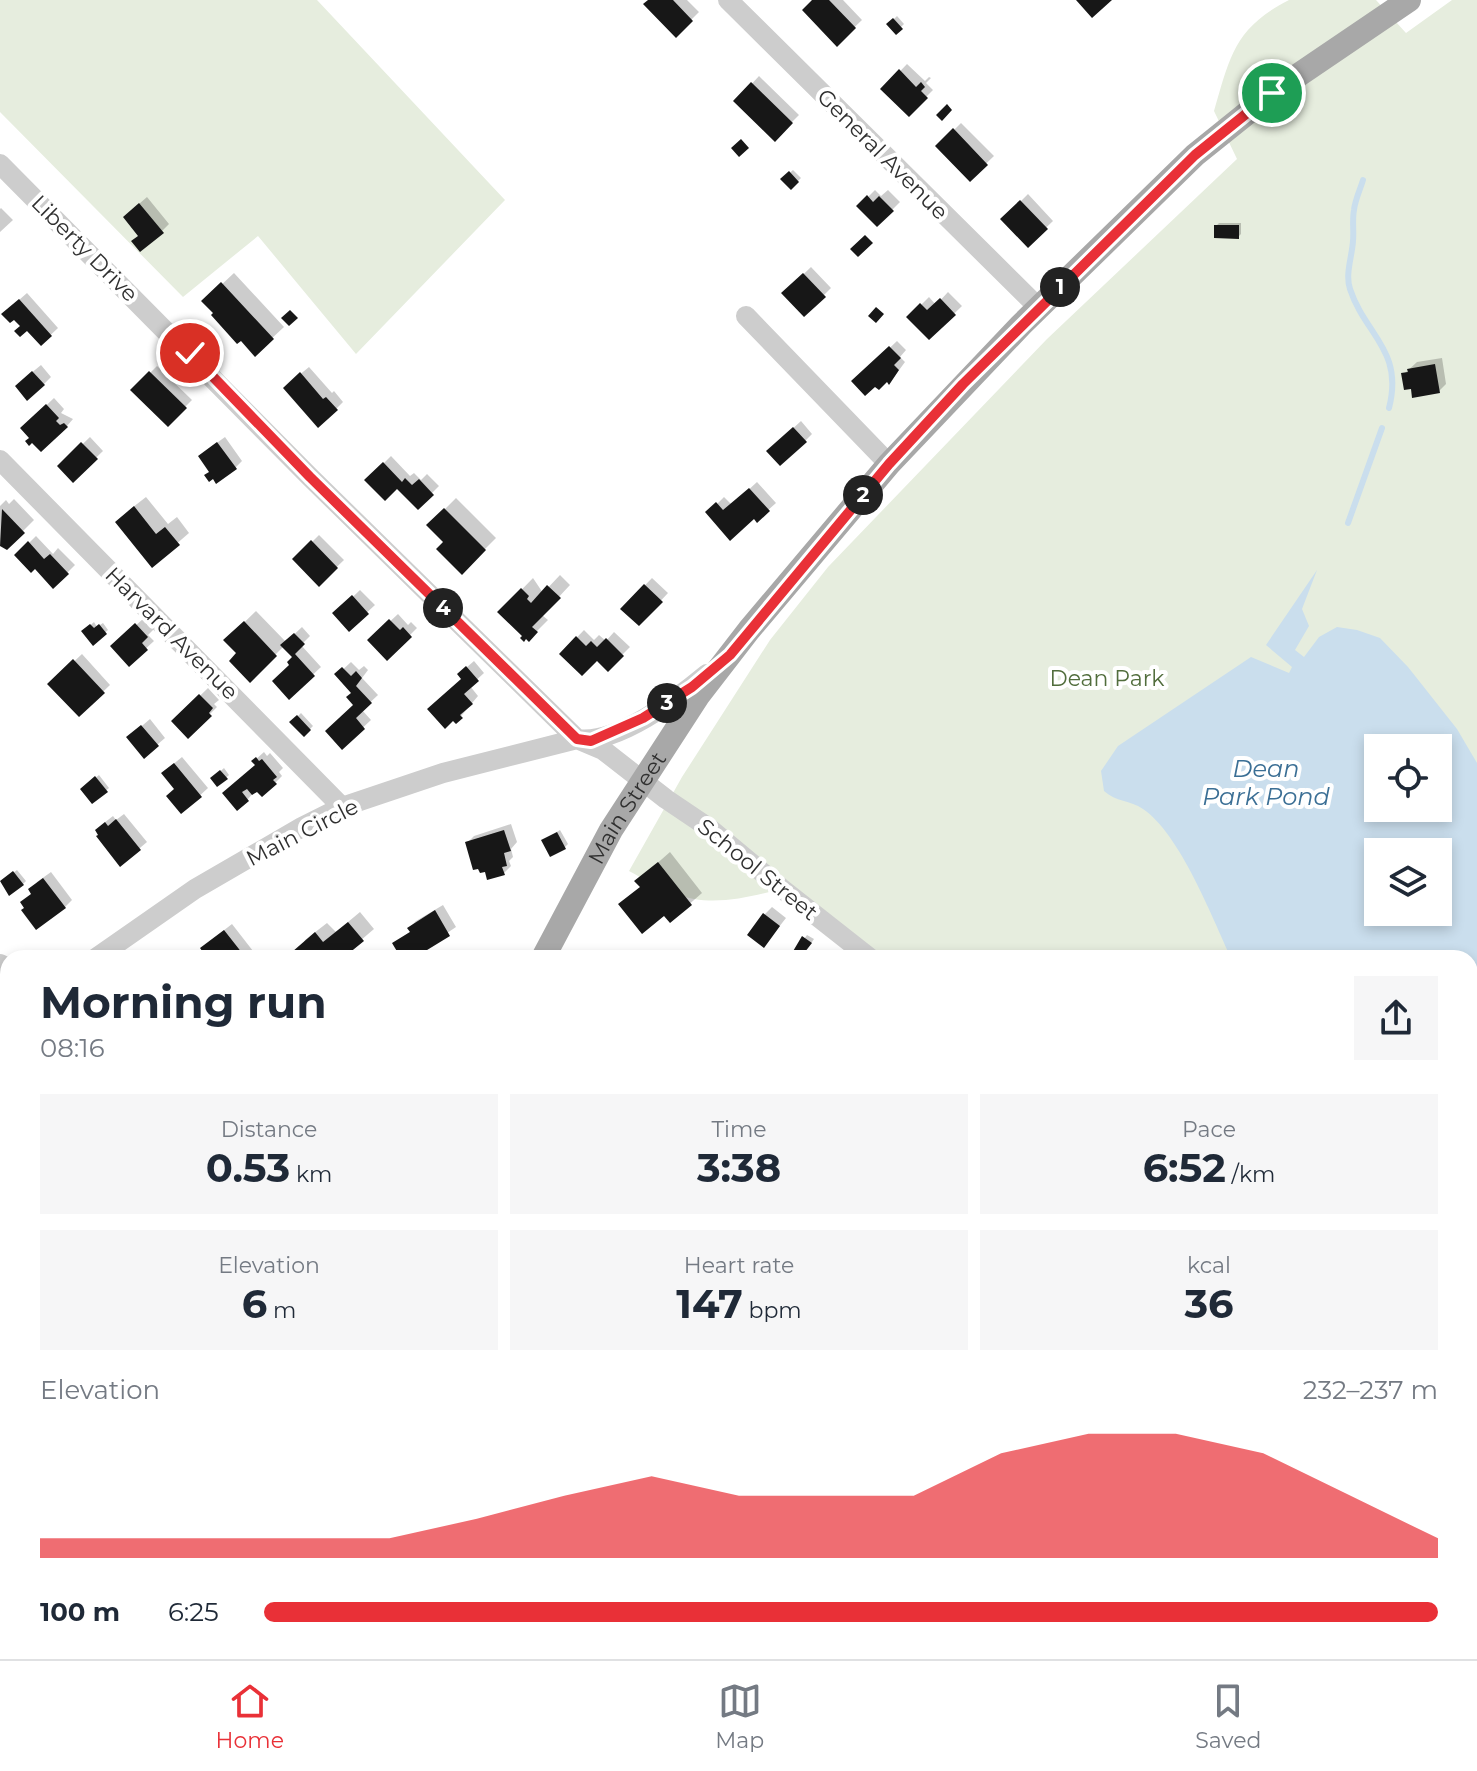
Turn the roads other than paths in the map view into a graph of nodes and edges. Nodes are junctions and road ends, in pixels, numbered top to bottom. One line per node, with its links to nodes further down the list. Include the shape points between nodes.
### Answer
1 (1409, 0): 4 (main road, Main Street, via 1272,93 1195,155)
2 (737, 3): 4 (street, General Avenue)
3 (0, 164): 9 (street, Liberty Drive)
4 (1039, 308): 7 (main road, Main Street)
5 (746, 316): 7 (street)
6 (0, 460): 11 (street, Harvard Avenue)
7 (889, 464): 8 (main road, Main Street)
8 (730, 655): 9 (street, Main Circle, via 643,718 591,741); 10 (main road, Main Street)
9 (577, 739): 10 (street, via 603,750); 11 (street, Main Circle, via 443,773)
10 (644, 782): 13 (main road, Main Street, via 604,842); 14 (street, School Street)
11 (342, 807): 12 (street, Main Circle, via 195,889)
12 (107, 950)
13 (547, 950)
14 (860, 950)

